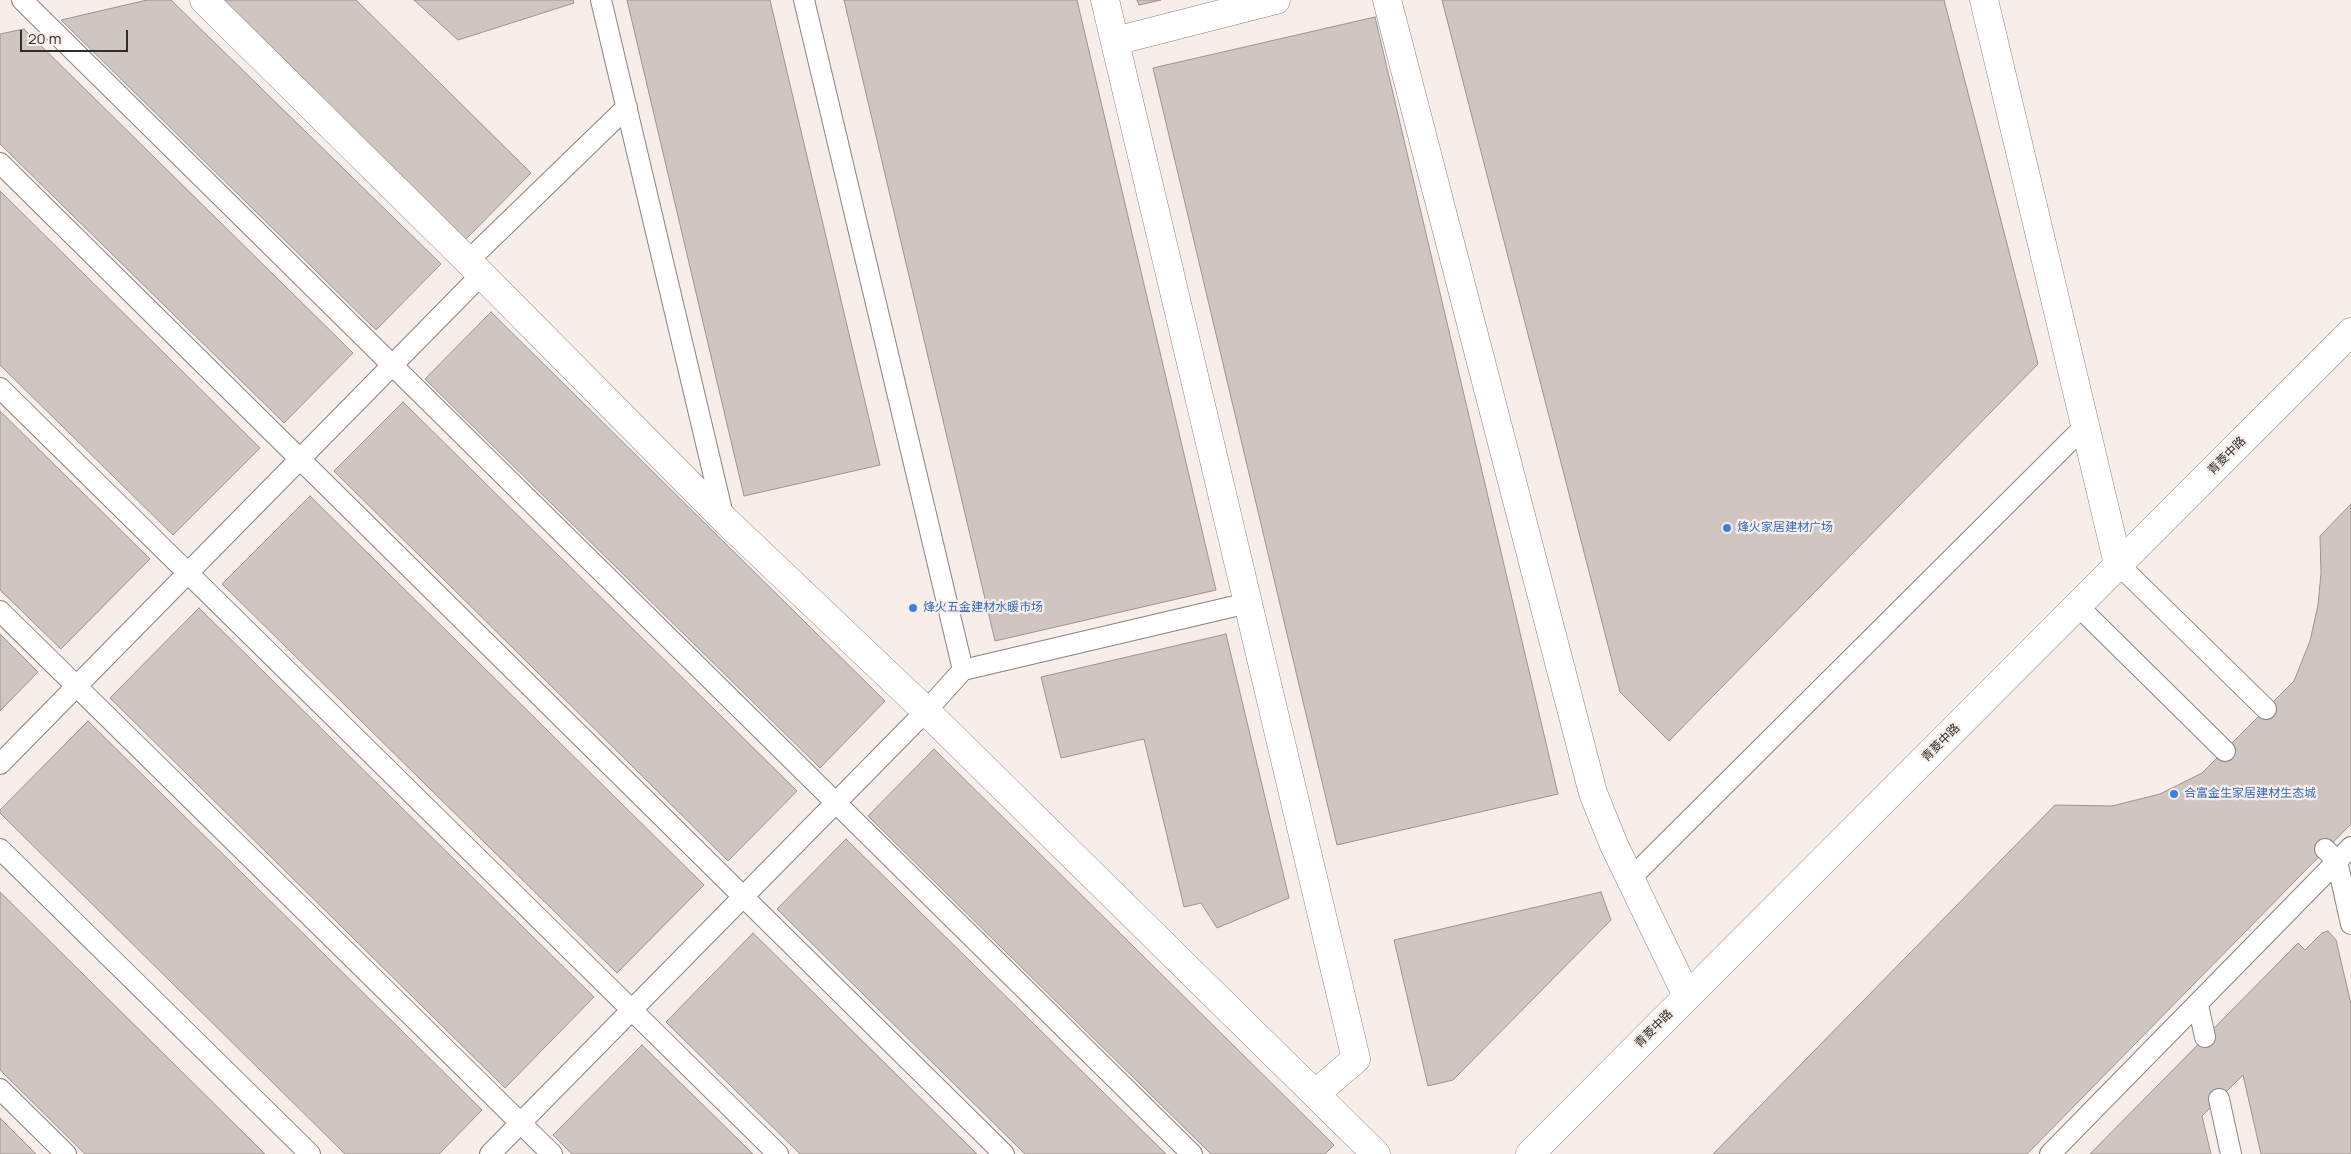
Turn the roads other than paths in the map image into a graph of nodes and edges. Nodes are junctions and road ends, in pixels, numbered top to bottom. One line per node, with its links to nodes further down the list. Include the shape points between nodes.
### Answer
1 (22, 0): 14 (lane)
2 (204, 0): 12 (street)
3 (601, 0): 10 (lane)
4 (804, 0): 24 (lane)
5 (1105, 0): 9 (street)
6 (1276, 0): 9 (street)
7 (1387, 0): 34 (street, via 1593,793)
8 (1984, 0): 16 (street)
9 (1115, 41): 21 (street)
10 (627, 107): 12 (lane); 18 (lane)
11 (0, 163): 17 (lane)
12 (475, 268): 14 (lane); 18 (street)
13 (2351, 332): 19 (street, 青菱中路)
14 (391, 366): 17 (lane); 30 (lane)
15 (0, 388): 20 (lane)
16 (2085, 426): 19 (street); 34 (lane)
17 (299, 460): 20 (lane); 35 (lane)
18 (724, 519): 27 (street)
19 (2118, 564): 22 (street, 青菱中路); 26 (lane)
20 (188, 573): 25 (lane); 39 (lane)
21 (1248, 603): 24 (lane); 42 (street, via 1356,1059)
22 (2078, 606): 28 (lane); 37 (street, 青菱中路)
23 (0, 611): 25 (lane)
24 (962, 670): 27 (lane)
25 (76, 686): 29 (lane); 44 (lane)
26 (2266, 709)
27 (926, 711): 30 (lane); 42 (street)
28 (2225, 751)
29 (0, 764)
30 (835, 803): 35 (lane); 52 (lane)
31 (2351, 847): 33 (lane)
32 (0, 849): 47 (lane)
33 (2331, 855): 36 (lane); 38 (lane)
34 (1630, 879): 37 (street)
35 (743, 897): 39 (lane); 51 (lane)
36 (2351, 924)
37 (1687, 996): 54 (street, 青菱中路)
38 (2198, 1005): 40 (lane); 45 (lane)
39 (632, 1010): 44 (lane); 50 (lane)
40 (2205, 1037)
41 (0, 1089): 46 (lane)
42 (1315, 1094): 53 (street)
43 (2219, 1099): 55 (lane)
44 (520, 1123): 48 (lane); 49 (lane)
45 (2056, 1151)
46 (66, 1154)
47 (310, 1154)
48 (490, 1154)
49 (552, 1154)
50 (778, 1154)
51 (1004, 1154)
52 (1192, 1154)
53 (1376, 1154)
54 (1530, 1154)
55 (2232, 1154)

